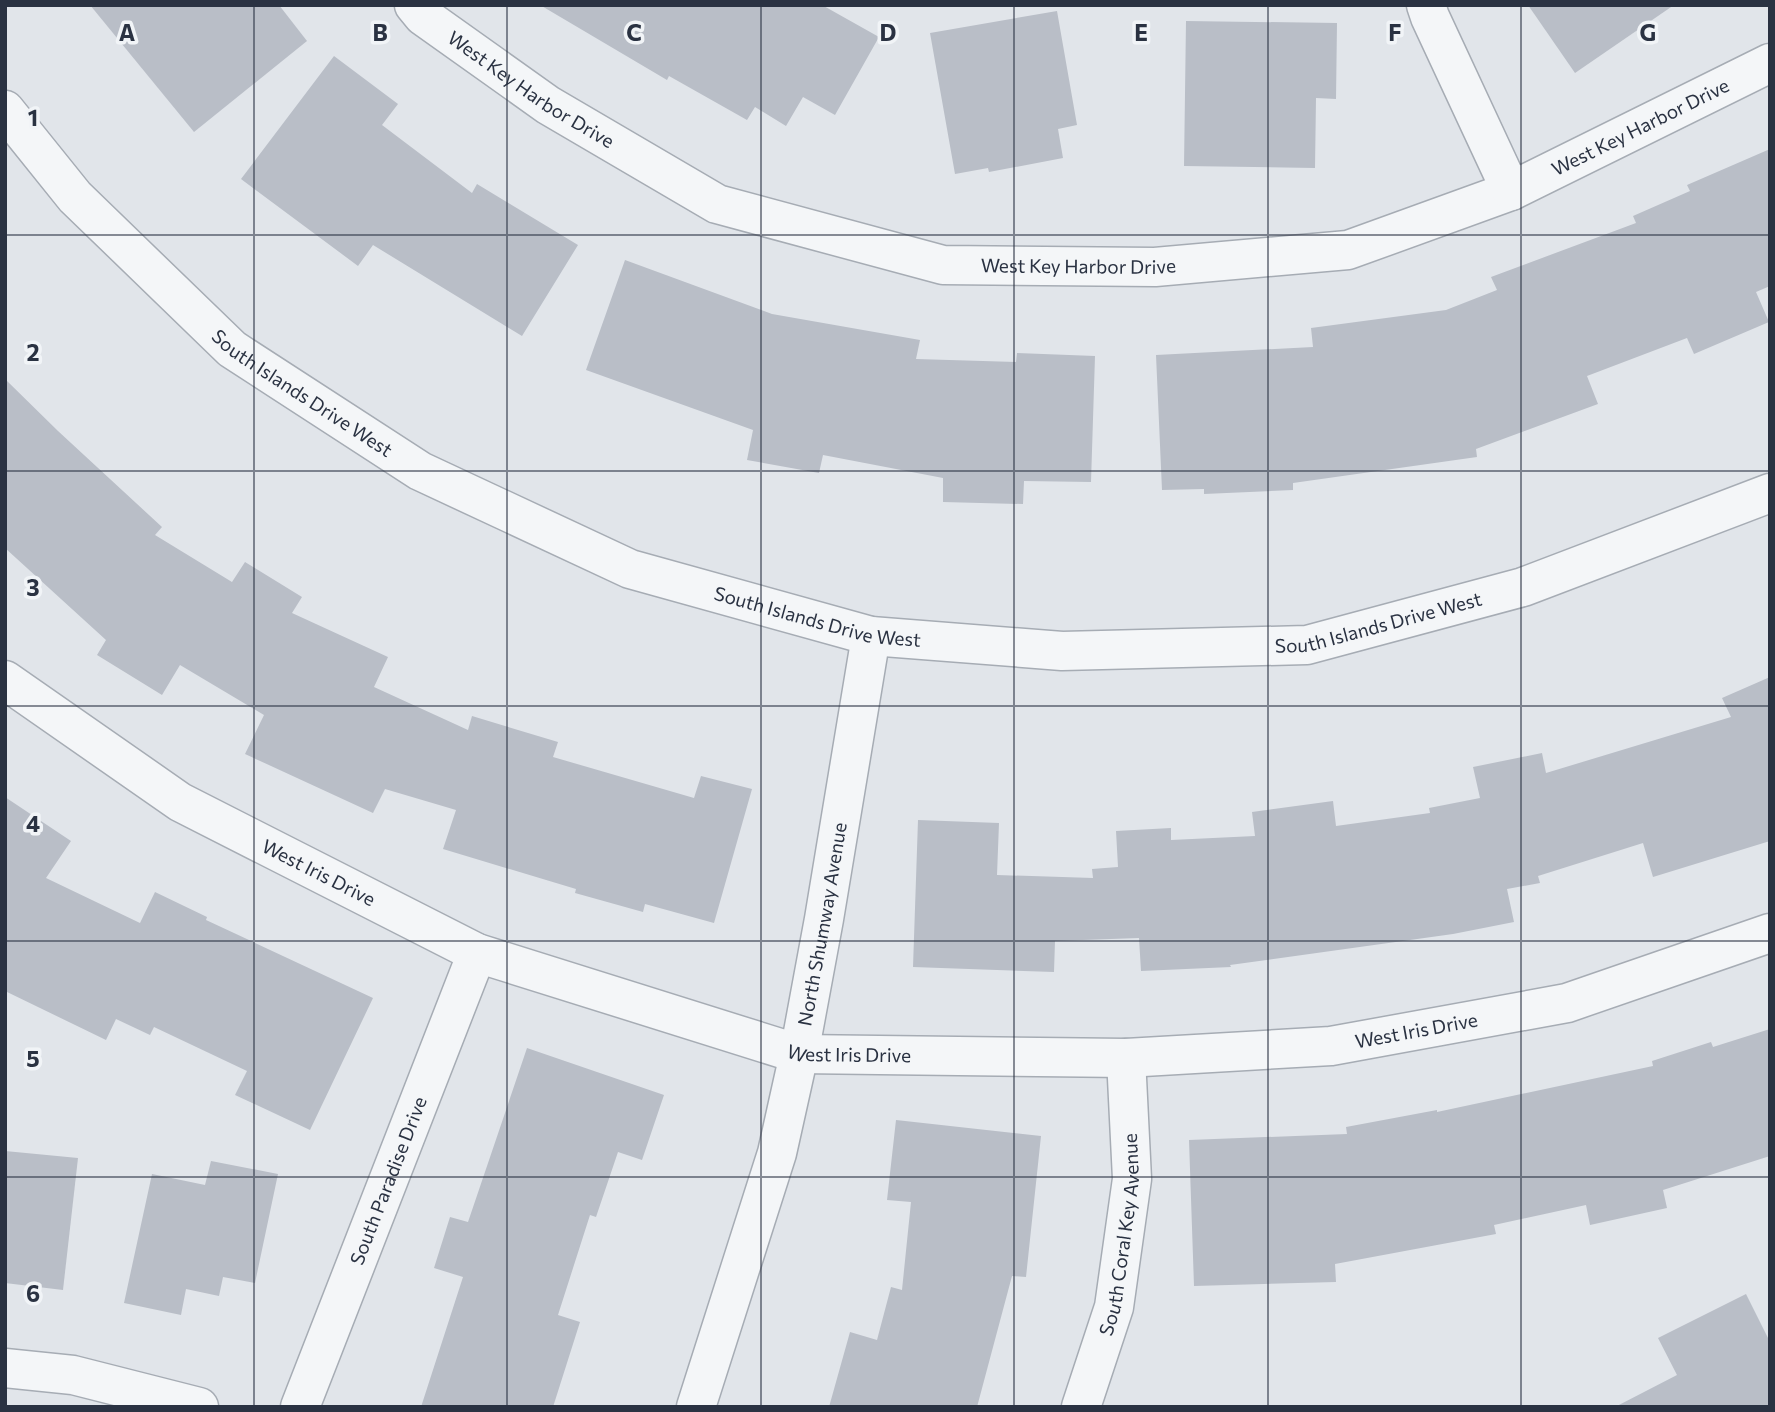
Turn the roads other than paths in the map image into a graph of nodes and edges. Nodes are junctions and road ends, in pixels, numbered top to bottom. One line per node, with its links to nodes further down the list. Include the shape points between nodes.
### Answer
1 (414, 5): 5 (street, West Key Harbor Drive, via 548,105 717,204 943,265 1155,267 1348,250)
2 (1426, 5): 5 (street)
3 (1770, 63): 5 (street, West Key Harbor Drive)
4 (5, 110): 7 (street, South Islands Drive West, via 75,197 232,349 419,471 630,569)
5 (1511, 191)
6 (1770, 493): 7 (street, South Islands Drive West, via 1523,587 1307,645 1062,651)
7 (871, 636): 11 (street, North Shumway Avenue)
8 (5, 680): 10 (street, West Iris Drive, via 180,802)
9 (1770, 933): 12 (street, West Iris Drive, via 1567,1003 1331,1046)
10 (477, 953): 11 (street, West Iris Drive); 15 (street, South Paradise Drive)
11 (799, 1055): 12 (street, West Iris Drive); 16 (street, North Shumway Avenue, via 777,1153)
12 (1126, 1058): 17 (street, South Coral Key Avenue, via 1132,1179 1114,1307)
13 (5, 1368): 14 (street, via 73,1376)
14 (199, 1407)
15 (300, 1407)
16 (696, 1407)
17 (1081, 1407)

